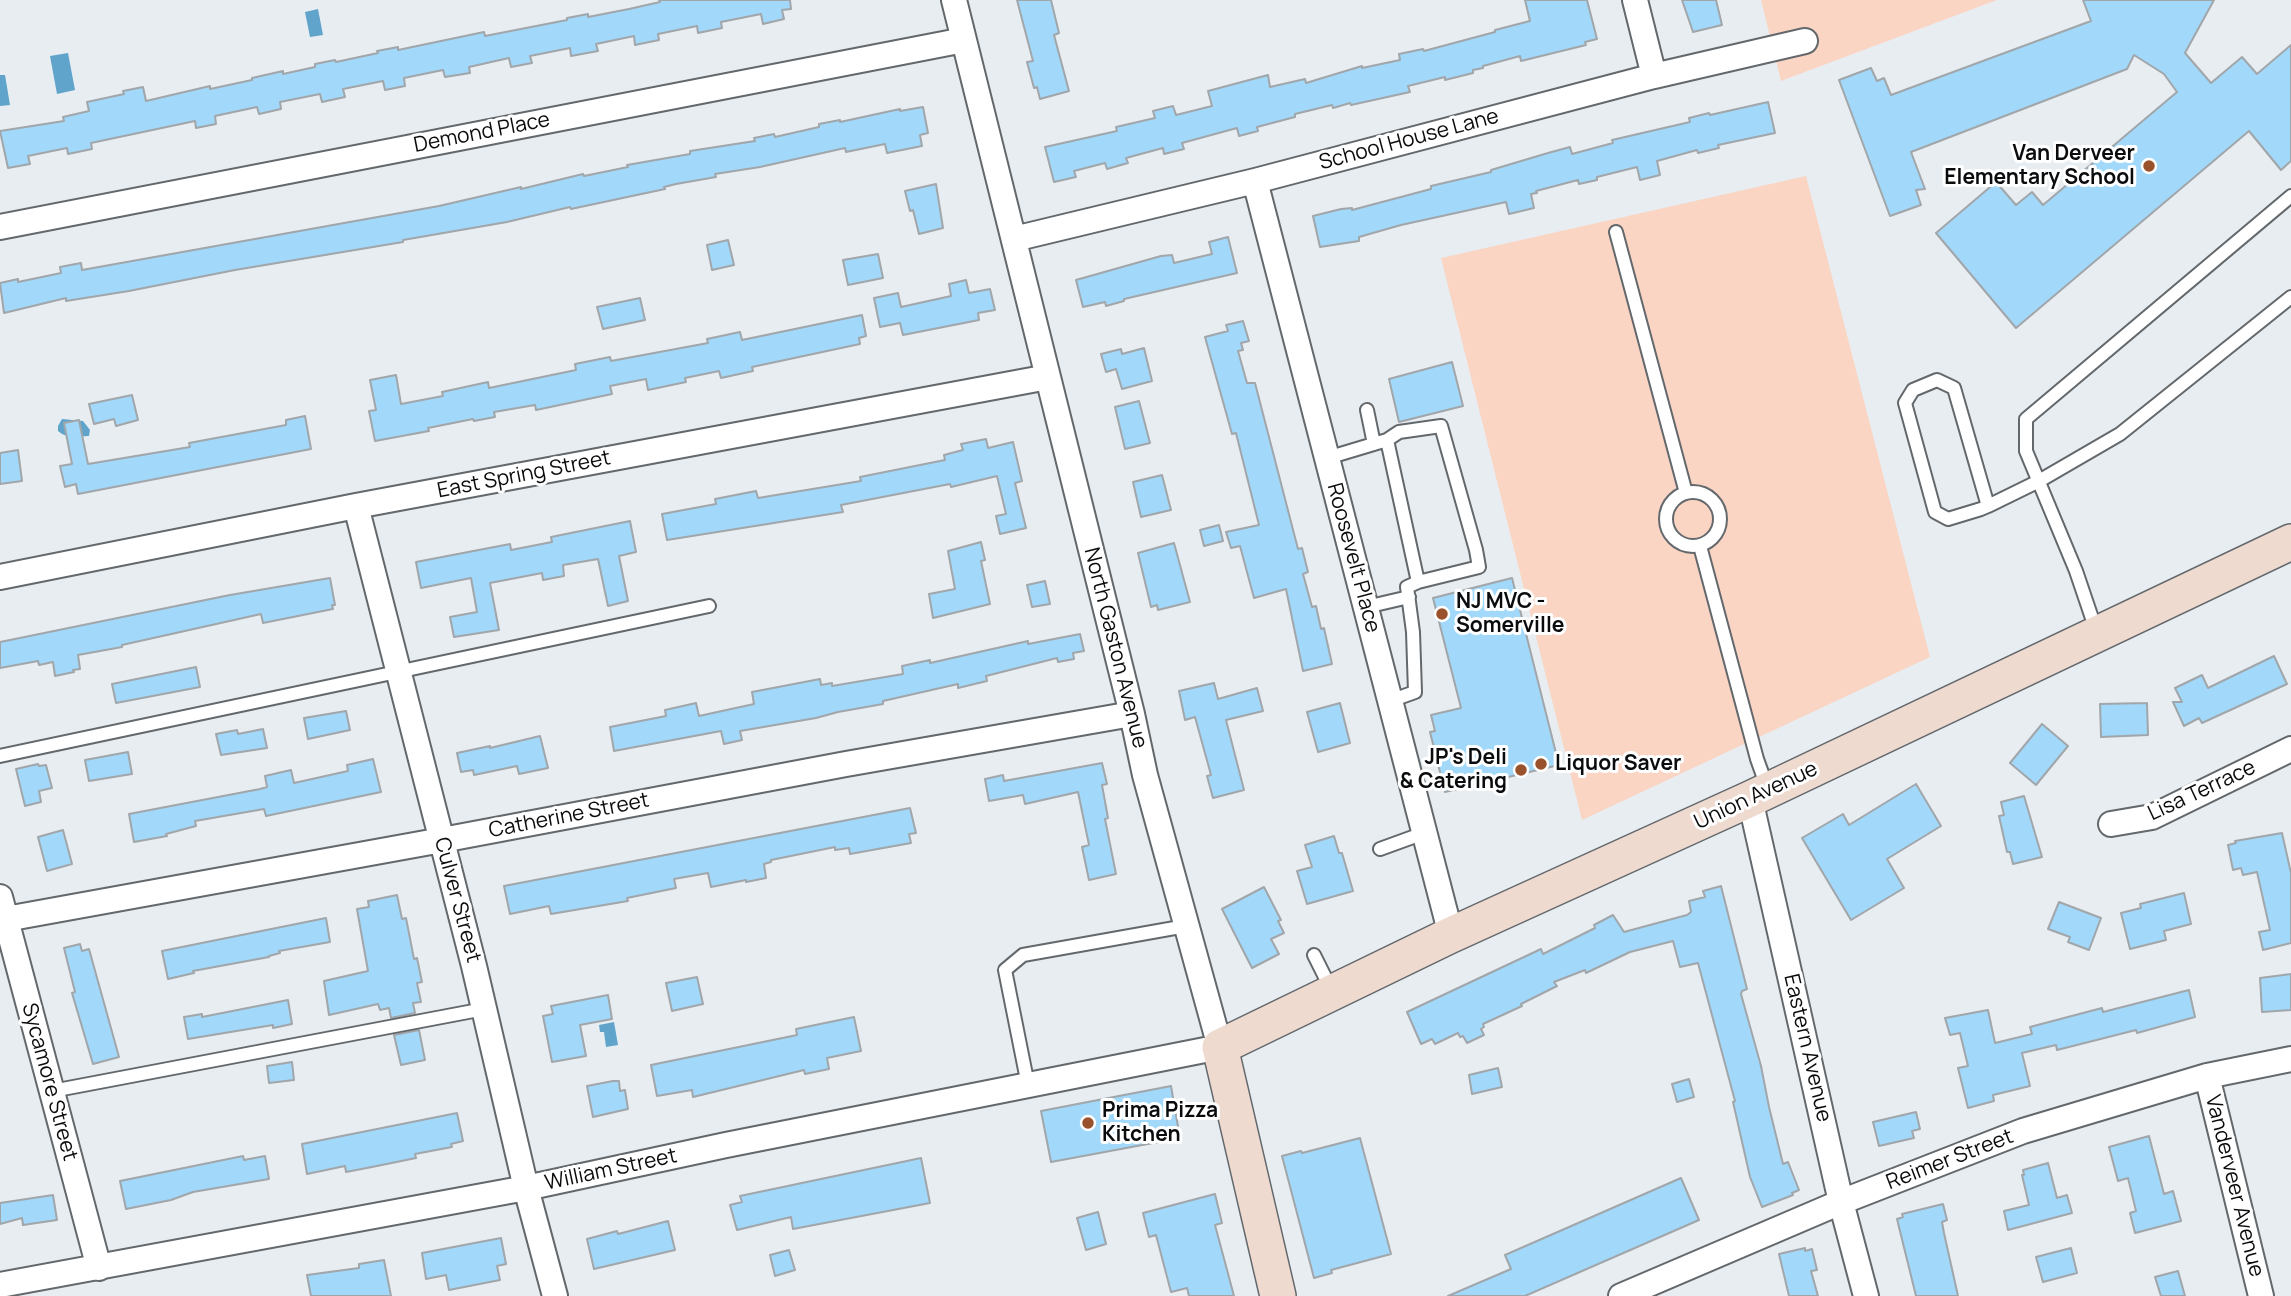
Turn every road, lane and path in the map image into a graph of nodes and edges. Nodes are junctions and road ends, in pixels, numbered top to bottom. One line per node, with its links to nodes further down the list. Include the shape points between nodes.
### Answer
1 (954, 0): 3 (street, North Gaston Avenue)
2 (1635, 0): 5 (street)
3 (964, 40): 8 (street, Demond Place); 10 (street, North Gaston Avenue)
4 (1805, 41): 5 (street, School House Lane)
5 (1654, 76): 6 (street, School House Lane)
6 (1255, 181): 10 (street, School House Lane); 15 (street, Roosevelt Place)
7 (2291, 196): 16 (lane, via 2026,419 2026,451)
8 (0, 227)
9 (1616, 232): 17 (lane)
10 (1014, 239): 12 (street, North Gaston Avenue)
11 (2291, 297): 16 (lane, via 2120,434)
12 (1048, 377): 18 (street, East Spring Street); 30 (street, North Gaston Avenue)
13 (1367, 410): 14 (lane)
14 (1381, 442): 15 (lane); 23 (lane); 23 (lane, via 1399,432 1441,426 1479,567)
15 (1327, 458): 26 (street, Roosevelt Place)
16 (2039, 481): 19 (lane); 27 (lane)
17 (1686, 493): 21 (lane, via 1669,506 1666,524 1674,539); 21 (lane, via 1708,496 1719,510 1715,536)
18 (356, 506): 22 (street, East Spring Street); 28 (street, Culver Street)
19 (1988, 506): 19 (lane, via 1948,519 1935,512 1905,404 1913,390 1937,380 1954,388)
20 (2291, 542): 27 (street, Union Avenue)
21 (1700, 546): 33 (lane, via 1757,759)
22 (0, 577)
23 (1418, 582): 24 (lane, via 1407,587)
24 (1409, 597): 26 (lane); 29 (lane, via 1415,692)
25 (709, 606): 28 (lane)
26 (1366, 607): 29 (street, Roosevelt Place)
27 (2098, 634): 33 (street, Union Avenue)
28 (398, 670): 32 (lane); 36 (street, Culver Street)
29 (1390, 701): 35 (street, Roosevelt Place)
30 (1132, 714): 36 (street, Catherine Street); 39 (street, North Gaston Avenue)
31 (2291, 749): 34 (street, Lisa Terrace, via 2152,817)
32 (0, 756)
33 (1760, 795): 40 (street, Union Avenue); 50 (street, Eastern Avenue)
34 (2111, 824)
35 (1424, 833): 37 (lane); 40 (street, Roosevelt Place)
36 (442, 840): 38 (street, Catherine Street); 43 (street, Culver Street)
37 (1380, 849)
38 (3, 908): 48 (street, Sycamore Street)
39 (1186, 926): 44 (street, North Gaston Avenue); 47 (lane, via 1023,955 1005,970)
40 (1451, 934): 42 (street, Union Avenue)
41 (1314, 955): 42 (lane)
42 (1332, 993): 44 (street, Union Avenue)
43 (484, 1009): 48 (lane); 49 (street, Culver Street)
44 (1220, 1047): 47 (street, William Street); 54 (street, North Gaston Avenue)
45 (2291, 1059): 46 (street, Reimer Street)
46 (2207, 1076): 50 (street, Reimer Street, via 2023,1131); 57 (street, Vanderveer Avenue)
47 (1028, 1085): 49 (street, William Street)
48 (51, 1091): 51 (street, Sycamore Street)
49 (526, 1188): 51 (street, William Street); 53 (street, Culver Street)
50 (1842, 1202): 55 (street, Reimer Street); 56 (street, Eastern Avenue)
51 (99, 1268): 52 (street, William Street)
52 (0, 1285)
53 (555, 1296)
54 (1278, 1296)
55 (1621, 1296)
56 (1866, 1296)
57 (2260, 1296)

